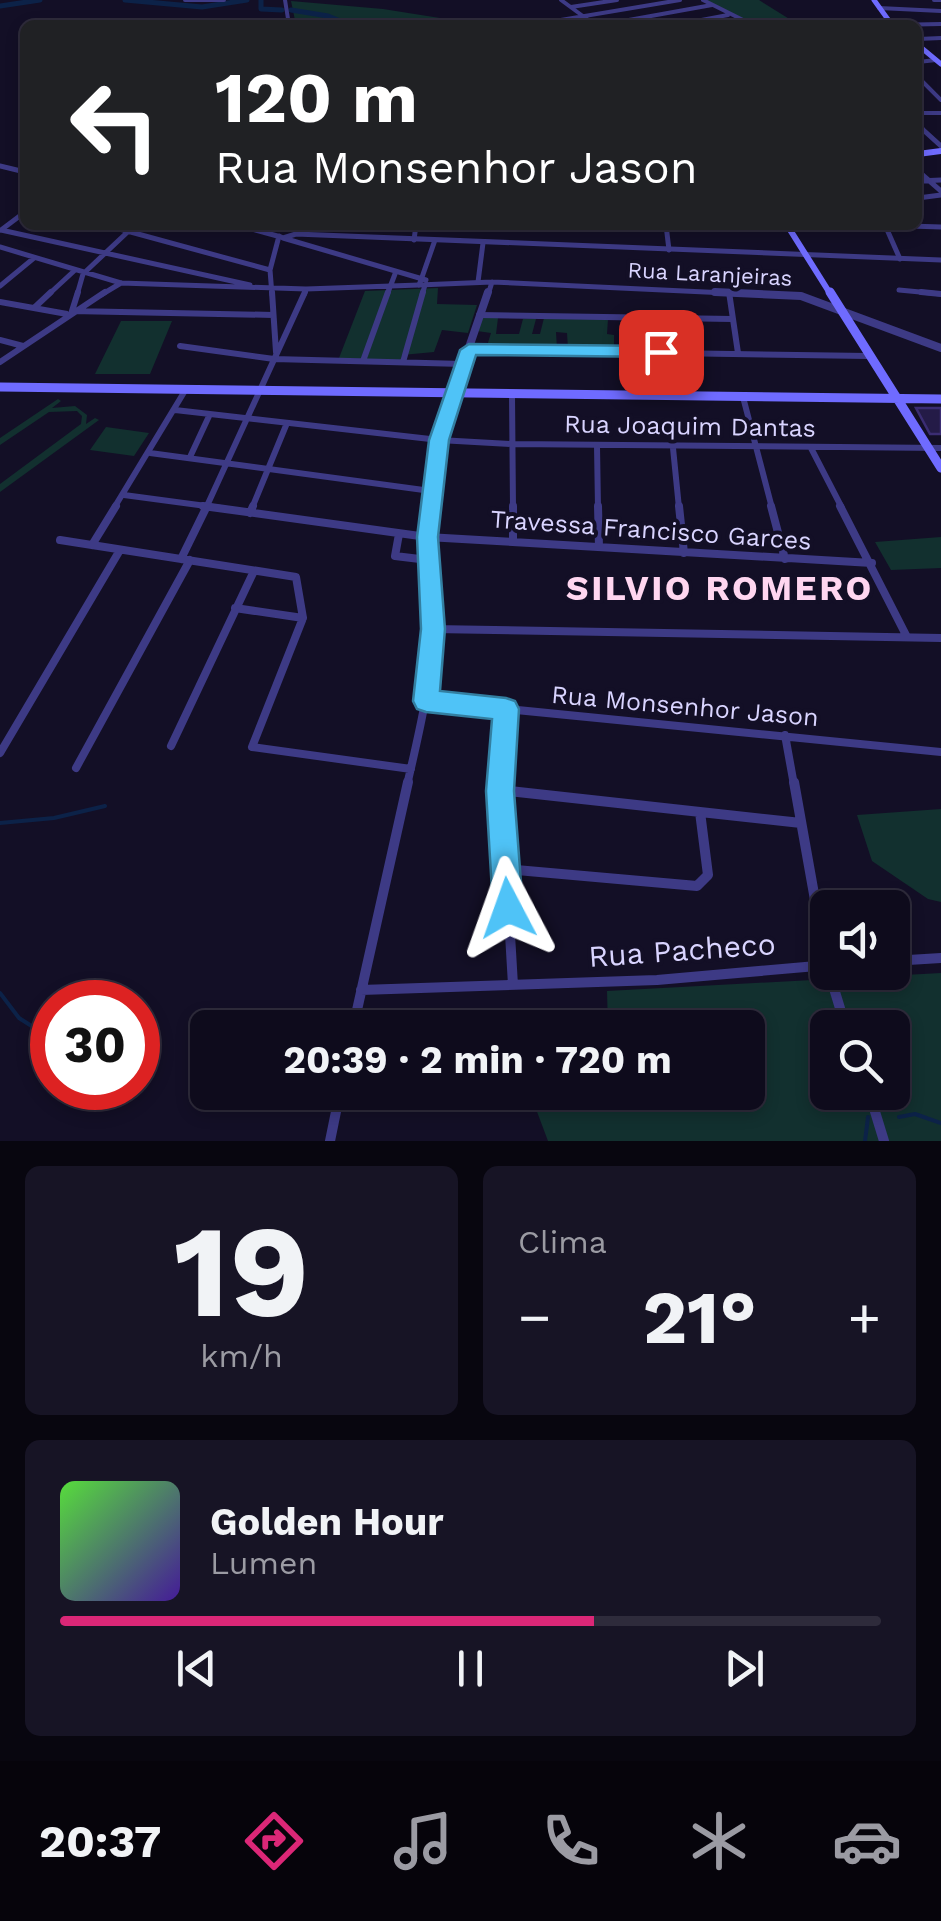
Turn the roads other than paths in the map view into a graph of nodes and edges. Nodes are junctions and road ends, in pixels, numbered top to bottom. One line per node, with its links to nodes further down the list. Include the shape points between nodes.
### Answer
1 (190, 0): 9 (street)
2 (561, 0): 11 (street)
3 (618, 0): 11 (street)
4 (680, 0): 15 (street)
5 (703, 0): 10 (street)
6 (874, 0): 12 (main road)
7 (934, 0): 8 (street)
8 (941, 0)
9 (224, 1)
10 (712, 6): 14 (street); 18 (street)
11 (571, 7): 15 (street)
12 (879, 8): 13 (street); 21 (main road)
13 (941, 10)
14 (728, 14): 19 (street); 20 (street)
15 (583, 16): 16 (street); 17 (street)
16 (552, 20)
17 (590, 20)
18 (628, 20)
19 (703, 20)
20 (742, 20)
21 (888, 20)
22 (922, 130): 23 (street)
23 (941, 151)
24 (922, 175): 25 (street)
25 (928, 180): 26 (street); 27 (street); 28 (street)
26 (941, 180)
27 (922, 181)
28 (941, 193)
29 (0, 230): 44 (street)
30 (121, 230): 37 (street)
31 (255, 230): 39 (street)
32 (296, 230): 38 (street)
33 (415, 230): 40 (street)
34 (667, 230): 45 (street)
35 (789, 230): 47 (main road)
36 (884, 230): 49 (street)
37 (128, 232): 44 (street); 52 (street)
38 (296, 234): 39 (street); 40 (street)
39 (280, 237): 52 (street); 55 (street, Rua Laranjeiras)
40 (414, 240): 41 (street)
41 (435, 240): 42 (street); 59 (street)
42 (484, 243): 45 (street); 57 (street)
43 (0, 247): 46 (street)
44 (107, 250): 54 (street); 64 (street)
45 (670, 250): 47 (street)
46 (12, 251): 48 (street); 50 (street)
47 (806, 256): 49 (street); 70 (main road)
48 (34, 258): 53 (street); 60 (street)
49 (900, 259): 51 (street)
50 (0, 260)
51 (941, 260)
52 (270, 270): 64 (street)
53 (74, 271): 54 (street); 72 (street)
54 (84, 274): 56 (street); 74 (street)
55 (395, 274): 59 (street, Rua Laranjeiras); 62 (street)
56 (121, 282): 61 (street); 63 (street)
57 (478, 282): 58 (street, Rua Laranjeiras); 59 (street, Rua Laranjeiras)
58 (492, 282): 67 (street, Rua Laranjeiras); 76 (street)
59 (422, 284): 62 (street); 88 (street)
60 (0, 286)
61 (165, 286): 63 (street); 64 (street)
62 (389, 286): 65 (street); 86 (street)
63 (112, 288): 74 (street)
64 (266, 288): 65 (street); 75 (street)
65 (306, 289): 84 (street)
66 (899, 290): 68 (street)
67 (729, 292): 69 (street, Rua Laranjeiras); 77 (street)
68 (941, 294)
69 (801, 296): 70 (street); 73 (street, Rua Laranjeiras)
70 (832, 298): 73 (main road)
71 (0, 302): 72 (street)
72 (34, 308): 74 (street)
73 (839, 310): 81 (street, Rua Laranjeiras); 85 (main road)
74 (70, 312): 75 (street); 79 (street)
75 (273, 315): 84 (street)
76 (480, 316): 77 (street); 82 (street)
77 (732, 318): 83 (street)
78 (0, 340): 79 (street)
79 (23, 346): 87 (street)
80 (180, 346): 84 (street)
81 (941, 348)
82 (469, 350): 83 (street); 89 (street)
83 (738, 353): 85 (street)
84 (275, 356): 86 (street); 92 (street)
85 (868, 356): 96 (main road)
86 (363, 361): 88 (street)
87 (0, 362)
88 (402, 362): 89 (street)
89 (463, 364): 93 (street)
90 (0, 387): 91 (main road)
91 (186, 389): 92 (main road); 98 (street)
92 (262, 390): 93 (main road); 100 (street)
93 (452, 394): 94 (main road); 102 (street)
94 (512, 395): 95 (main road); 103 (street)
95 (742, 398): 96 (main road); 105 (street)
96 (899, 400): 97 (main road); 108 (main road)
97 (941, 400)
98 (175, 410): 99 (street, Rua Joaquim Dantas); 110 (street)
99 (210, 414): 100 (street, Rua Joaquim Dantas); 111 (street)
100 (250, 419): 101 (street, Rua Joaquim Dantas); 112 (street)
101 (287, 422): 102 (street, Rua Joaquim Dantas); 113 (street)
102 (439, 440): 103 (street, Rua Joaquim Dantas); 115 (street)
103 (511, 444): 104 (street, Rua Joaquim Dantas); 122 (street)
104 (597, 446): 106 (street, Rua Joaquim Dantas); 124 (street)
105 (756, 447): 106 (street, Rua Joaquim Dantas); 107 (street, Rua Joaquim Dantas); 127 (street)
106 (673, 448): 126 (street)
107 (810, 448): 108 (street, Rua Joaquim Dantas); 130 (street)
108 (928, 448): 109 (street, Rua Joaquim Dantas); 114 (main road)
109 (941, 448)
110 (150, 453): 111 (street); 116 (street)
111 (190, 458): 112 (street)
112 (229, 462): 113 (street); 117 (street)
113 (269, 468): 115 (street); 118 (street)
114 (941, 468)
115 (431, 490): 120 (street)
116 (124, 495): 117 (street, Travessa Francisco Garces); 123 (street)
117 (206, 507): 118 (street, Travessa Francisco Garces); 128 (street)
118 (250, 513): 119 (street, Travessa Francisco Garces)
119 (399, 534): 120 (street, Travessa Francisco Garces); 129 (street, via 395,556)
120 (428, 537): 122 (street, Travessa Francisco Garces); 129 (street)
121 (60, 540): 123 (street)
122 (514, 541): 124 (street, Travessa Francisco Garces)
123 (92, 545): 125 (street)
124 (599, 546): 126 (street, Travessa Francisco Garces)
125 (120, 550): 128 (street); 142 (street)
126 (684, 553): 127 (street, Travessa Francisco Garces)
127 (785, 559): 130 (street, Travessa Francisco Garces)
128 (185, 560): 131 (street); 143 (street)
129 (428, 560): 134 (street)
130 (872, 563): 135 (street)
131 (254, 571): 132 (street); 133 (street, via 296,578)
132 (236, 608): 133 (street); 140 (street)
133 (303, 618): 144 (street, via 252,747)
134 (433, 629): 135 (street); 137 (street)
135 (907, 637): 136 (street)
136 (941, 638)
137 (426, 701): 138 (street, Rua Monsenhor Jason); 144 (street)
138 (506, 709): 139 (street, Rua Monsenhor Jason); 145 (street)
139 (785, 735): 141 (street, Rua Monsenhor Jason); 147 (street)
140 (171, 746)
141 (941, 752)
142 (0, 753)
143 (76, 768)
144 (411, 769): 154 (street)
145 (500, 790): 146 (street); 148 (street)
146 (700, 812): 147 (street); 148 (street, via 708,875 697,886)
147 (801, 822): 149 (street)
148 (506, 869): 153 (street)
149 (813, 890)
150 (941, 958): 151 (street)
151 (910, 960)
152 (810, 969): 153 (street, Rua Pacheco)
153 (513, 985): 154 (street, Rua Pacheco)
154 (361, 990): 155 (street)
155 (357, 1010)
156 (336, 1110): 158 (street)
157 (875, 1110): 159 (street)
158 (330, 1141)
159 (884, 1141)

